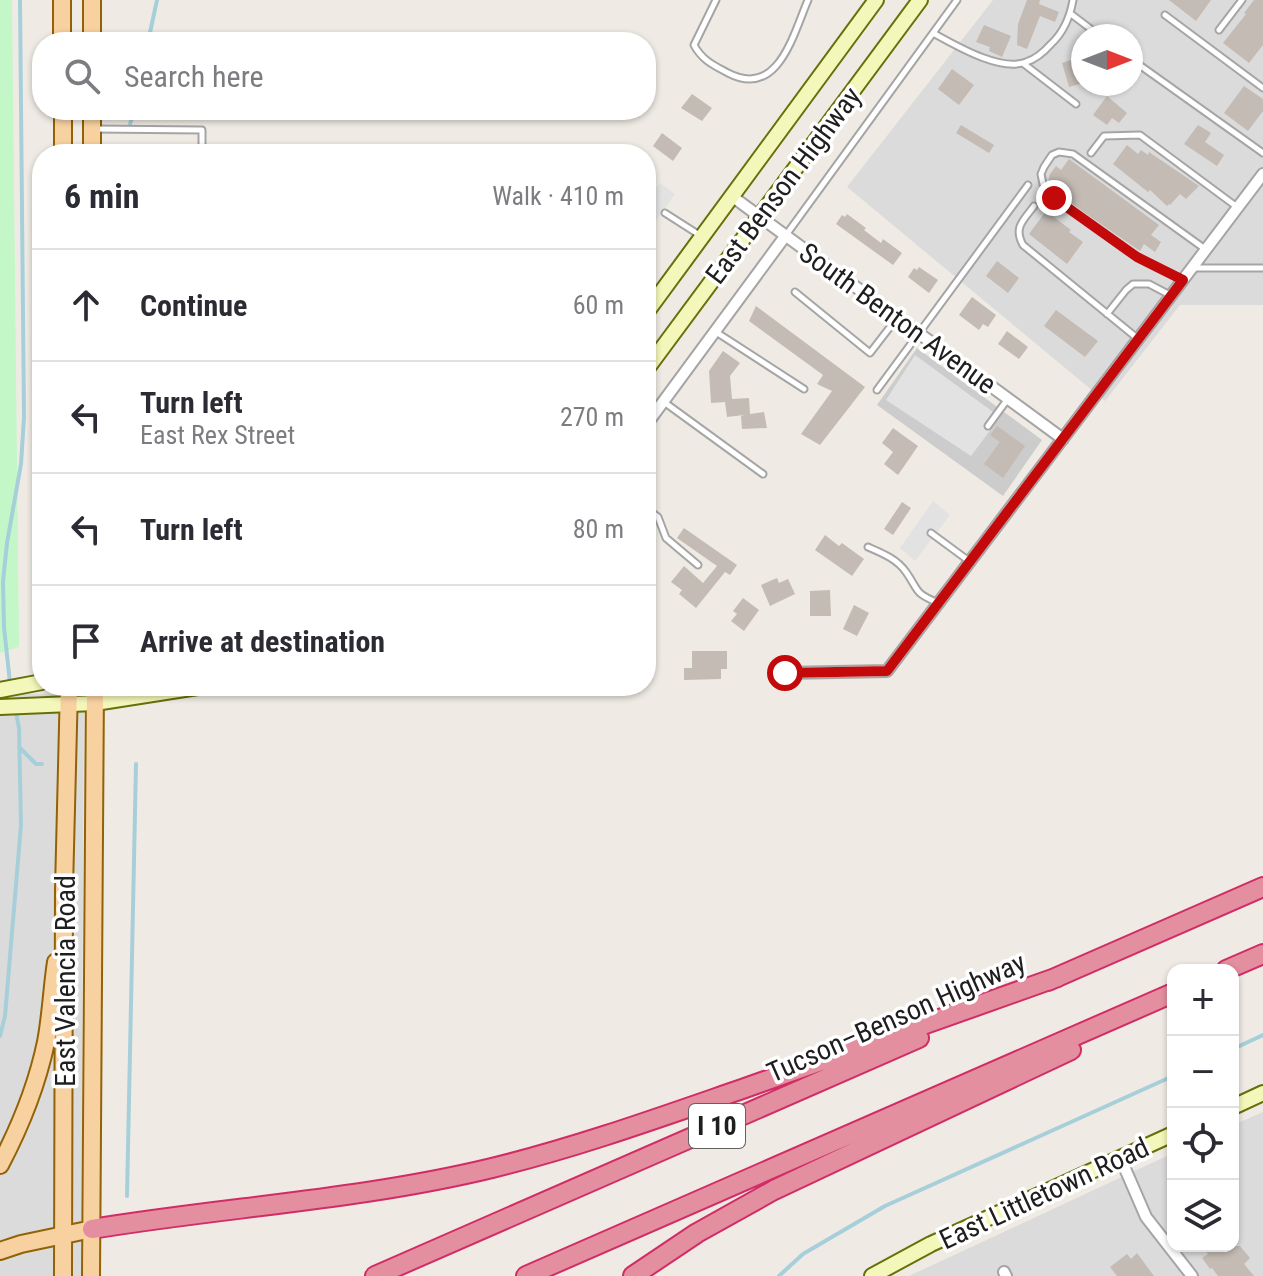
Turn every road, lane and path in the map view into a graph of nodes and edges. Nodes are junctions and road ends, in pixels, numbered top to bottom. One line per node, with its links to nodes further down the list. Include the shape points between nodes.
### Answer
1 (62, 0): 14 (main road)
2 (92, 0): 15 (main road)
3 (716, 0): 4 (lane, via 694,45 709,63 739,79 755,79 781,63)
4 (808, 0)
5 (876, 0): 31 (main road, East Benson Highway)
6 (920, 0): 35 (main road, East Benson Highway)
7 (957, 0): 16 (lane)
8 (1073, 0): 10 (lane)
9 (1242, 0): 13 (lane)
10 (1071, 14): 12 (lane); 17 (lane, via 1055,40)
11 (1165, 15): 19 (lane)
12 (1084, 24)
13 (1219, 30)
14 (62, 32)
15 (92, 32)
16 (933, 33): 17 (lane, via 995,62); 36 (lane)
17 (1024, 64): 20 (lane)
18 (1143, 68): 28 (lane)
19 (1263, 88)
20 (1076, 104)
21 (63, 120): 24 (main road)
22 (92, 120): 23 (main road)
23 (92, 129): 25 (main road); 26 (lane, via 202,130)
24 (63, 144)
25 (92, 144)
26 (202, 144)
27 (1091, 153): 33 (lane, via 1104,136 1140,135)
28 (1263, 153)
29 (1262, 178): 33 (street)
30 (1028, 185): 48 (lane)
31 (733, 197): 35 (street, South Benton Avenue); 37 (main road, East Benson Highway)
32 (1034, 206): 45 (lane, via 1018,229 1023,245)
33 (1238, 207): 38 (street)
34 (665, 213): 37 (lane)
35 (759, 216): 36 (street, South Benton Avenue); 50 (main road, East Benson Highway)
36 (786, 235): 46 (street, South Benton Avenue); 47 (street, East Benson Highway)
37 (703, 237): 44 (main road, East Benson Highway)
38 (1206, 250): 39 (street); 41 (lane, via 1073,154 1052,155 1041,174 1054,198 1137,257)
39 (1192, 268): 40 (lane); 41 (street)
40 (1263, 268)
41 (1183, 280): 43 (street)
42 (795, 292): 46 (lane, via 870,353)
43 (1171, 296): 45 (lane, via 1149,284 1133,284); 49 (street)
44 (656, 300)
45 (1107, 314): 49 (lane)
46 (897, 317): 48 (street, South Benton Avenue)
47 (716, 331): 51 (lane); 54 (street, East Benson Highway)
48 (919, 333): 52 (lane); 53 (street, South Benton Avenue)
49 (1138, 339): 57 (street)
50 (656, 356)
51 (804, 389)
52 (877, 390)
53 (1008, 399): 56 (lane); 57 (street, South Benton Avenue)
54 (663, 401): 55 (street, East Benson Highway); 58 (lane)
55 (656, 411)
56 (988, 426)
57 (1063, 439): 62 (street)
58 (763, 474)
59 (656, 516): 63 (lane, via 666,538)
60 (931, 533): 62 (lane)
61 (868, 547): 64 (lane, via 898,563 919,594)
62 (970, 562): 64 (street)
63 (698, 565)
64 (938, 603): 65 (street, via 887,671)
65 (785, 673)
66 (32, 684): 67 (main road)
67 (0, 690)
68 (70, 696): 71 (main road, East Valencia Road)
69 (90, 696): 71 (main road)
70 (95, 696): 86 (main road, East Valencia Road)
71 (70, 705): 72 (main road); 74 (main road, East Valencia Road)
72 (2, 707)
73 (1263, 887): 78 (highway, Tucson–Benson Highway / I 10)
74 (64, 889): 85 (main road, via 46,1042 33,1090); 87 (main road, East Valencia Road)
75 (1263, 957): 76 (highway); 77 (highway)
76 (1239, 965)
77 (1239, 971)
78 (1058, 977): 86 (highway, via 635,1126 520,1161 340,1197); 91 (highway, Tucson–Benson Highway / I 10)
79 (1167, 996): 92 (highway, I 10)
80 (1167, 1005): 93 (highway, via 774,1190)
81 (1263, 1093): 82 (main road)
82 (1239, 1104)
83 (1167, 1137): 84 (main road, East Littletown Road)
84 (1120, 1157): 94 (main road, East Littletown Road); 95 (street, via 1146,1217)
85 (0, 1165)
86 (92, 1229): 87 (main road); 90 (main road, East Valencia Road)
87 (63, 1234): 88 (main road); 89 (main road, East Valencia Road)
88 (0, 1251)
89 (63, 1276)
90 (91, 1276)
91 (375, 1276)
92 (526, 1276)
93 (633, 1276)
94 (872, 1276)
95 (1192, 1276)

